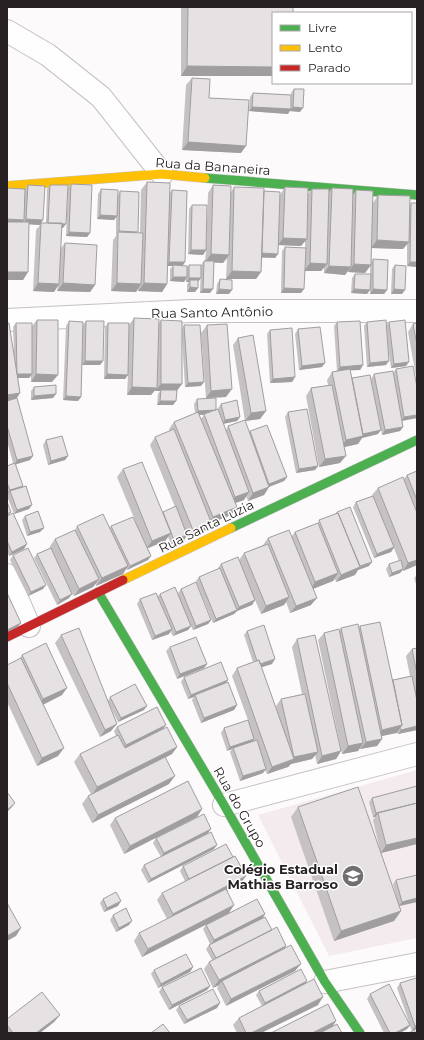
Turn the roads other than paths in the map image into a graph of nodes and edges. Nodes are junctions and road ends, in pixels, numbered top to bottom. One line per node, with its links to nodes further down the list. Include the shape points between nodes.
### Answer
1 (7, 31): 2 (street, via 48,55 101,97)
2 (162, 174): 3 (street, Rua da Bananeira); 4 (street, Rua da Bananeira)
3 (7, 186)
4 (417, 195)
5 (417, 311): 6 (street, Rua Santo Antônio, via 191,311)
6 (7, 320)
7 (417, 440): 9 (street, Rua Santa Luzia)
8 (7, 575): 10 (street)
9 (98, 592): 10 (street, Rua Santa Luzia); 13 (street, Rua do Grupo)
10 (29, 626): 11 (street, Rua Santa Luzia)
11 (7, 637)
12 (417, 754): 13 (street)
13 (224, 805): 15 (street, Rua do Grupo)
14 (417, 964): 15 (street)
15 (325, 982): 16 (street, Rua do Grupo)
16 (360, 1033)

